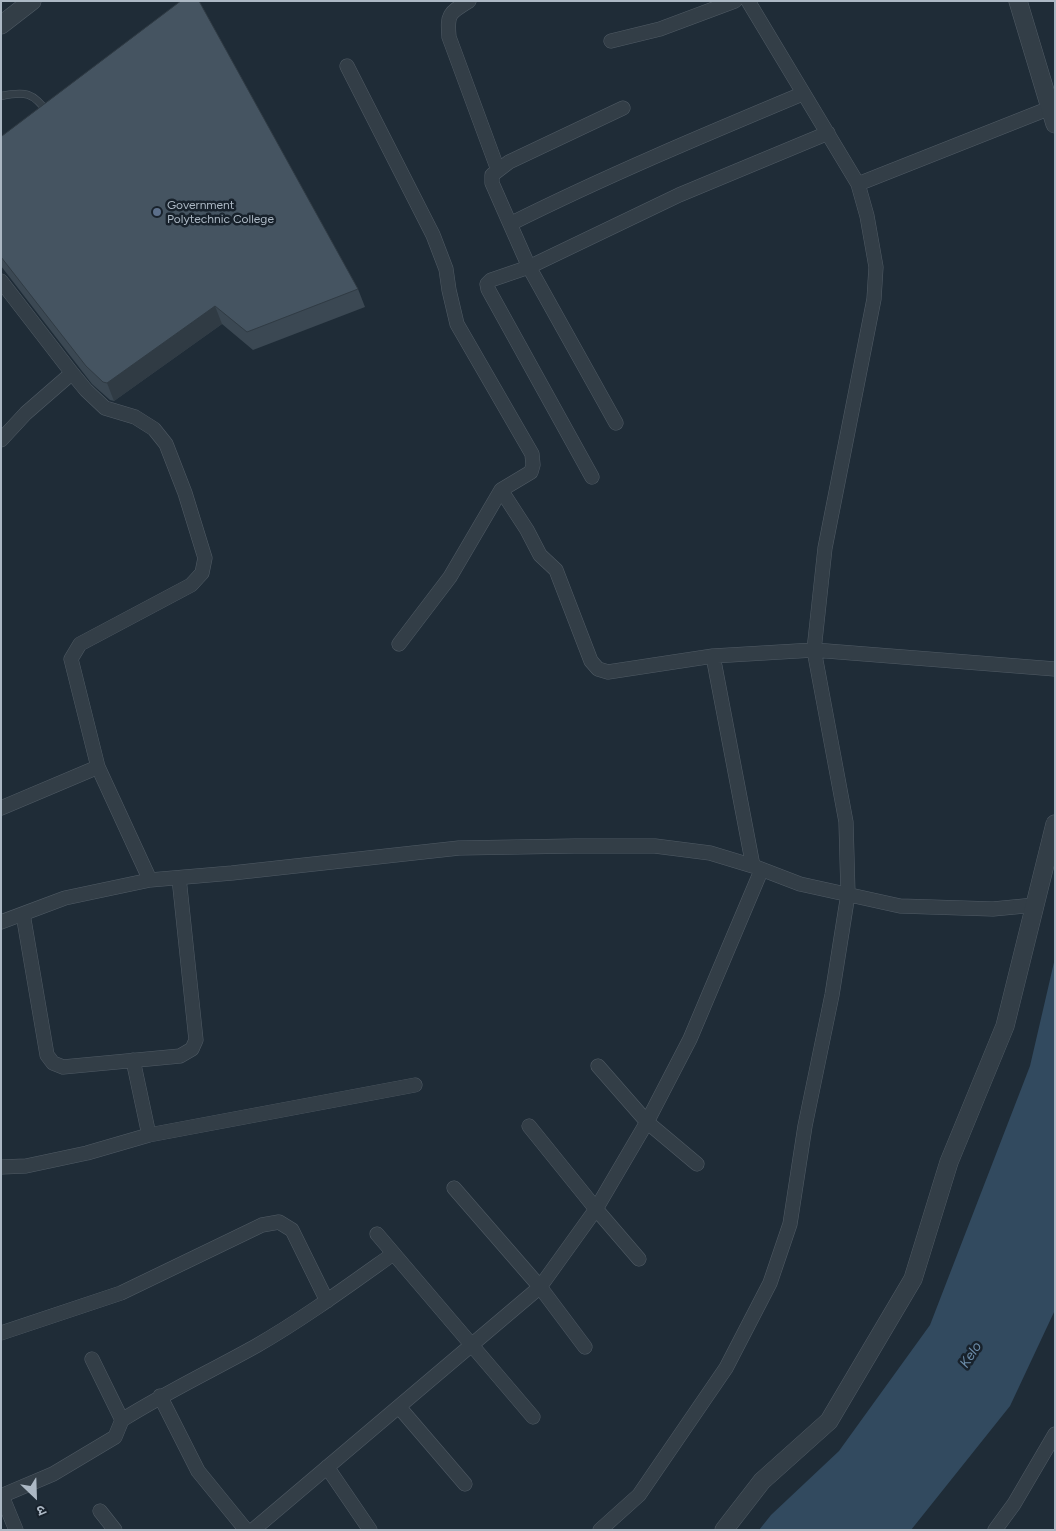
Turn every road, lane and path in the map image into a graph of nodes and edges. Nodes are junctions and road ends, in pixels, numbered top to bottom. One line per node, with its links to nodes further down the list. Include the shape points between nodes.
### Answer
1 (32, 1): 6 (street)
2 (469, 1): 15 (street, via 455,9 448,20 449,37)
3 (735, 1): 7 (street, via 660,29)
4 (748, 1): 9 (street)
5 (1018, 1): 13 (street)
6 (1, 26)
7 (611, 41)
8 (347, 66): 24 (street, via 433,235 446,269 457,324 532,454 531,472)
9 (802, 94): 14 (street); 17 (street, via 653,156)
10 (1, 96): 12 (lane, via 21,92 39,100)
11 (623, 108): 15 (street)
12 (48, 113)
13 (1052, 116): 16 (street)
14 (828, 133): 16 (street); 18 (street, via 679,195)
15 (498, 170): 17 (street, via 492,175 492,183)
16 (858, 184): 26 (street, via 876,267 874,298 825,548)
17 (510, 224): 18 (street)
18 (529, 268): 21 (street); 23 (street, via 490,280 488,289)
19 (1, 281): 20 (street)
20 (72, 374): 22 (street, via 26,413); 29 (street, via 105,408 135,417 154,428 166,444 205,558 202,573 191,585 80,644 71,658)
21 (616, 423)
22 (1, 440)
23 (592, 477)
24 (501, 490): 25 (street, via 450,577); 27 (street, via 540,556 556,570 591,662 598,669 608,672)
25 (399, 644)
26 (814, 650): 27 (street); 28 (street); 35 (street, via 846,822)
27 (713, 656): 32 (street)
28 (1055, 669)
29 (98, 767): 30 (street); 34 (street)
30 (1, 808)
31 (1055, 824): 36 (street)
32 (757, 868): 33 (street, via 710,853 654,846 459,848); 35 (street, via 800,884); 42 (street, via 690,1039)
33 (179, 878): 34 (street); 39 (street, via 196,1040 192,1049 180,1056)
34 (150, 880): 37 (street, via 65,898)
35 (848, 894): 36 (street, via 900,906 993,909); 72 (street, via 790,1224 770,1283 726,1368 677,1440 639,1495)
36 (1035, 905): 73 (street, via 1005,1026 949,1162 913,1279 829,1421 762,1481)
37 (24, 914): 38 (street); 39 (street, via 47,1055 63,1067)
38 (1, 922)
39 (133, 1060): 44 (street)
40 (598, 1066): 42 (street)
41 (415, 1085): 44 (street)
42 (647, 1122): 45 (street); 48 (street)
43 (529, 1126): 48 (street)
44 (149, 1135): 46 (street, via 87,1153 26,1166)
45 (697, 1164)
46 (1, 1167)
47 (454, 1188): 52 (street)
48 (596, 1209): 51 (street); 52 (street)
49 (377, 1234): 50 (street)
50 (393, 1254): 53 (street); 55 (street)
51 (639, 1259)
52 (540, 1287): 55 (street); 56 (street)
53 (327, 1301): 54 (street, via 292,1230 279,1222 262,1225 121,1293); 58 (street, via 256,1346)
54 (1, 1333)
55 (472, 1346): 59 (street); 60 (street)
56 (586, 1347)
57 (92, 1359): 61 (street)
58 (160, 1396): 61 (street); 69 (street, via 198,1471)
59 (399, 1407): 63 (street); 64 (street)
60 (533, 1417)
61 (122, 1420): 65 (street, via 115,1437 53,1474)
62 (1055, 1434): 74 (street)
63 (327, 1467): 70 (street); 71 (street)
64 (466, 1484)
65 (2, 1496): 67 (street)
66 (100, 1511): 68 (street)
67 (16, 1530)
68 (114, 1530)
69 (246, 1530)
70 (253, 1530)
71 (370, 1530)
72 (600, 1530)
73 (724, 1530)
74 (995, 1530)

